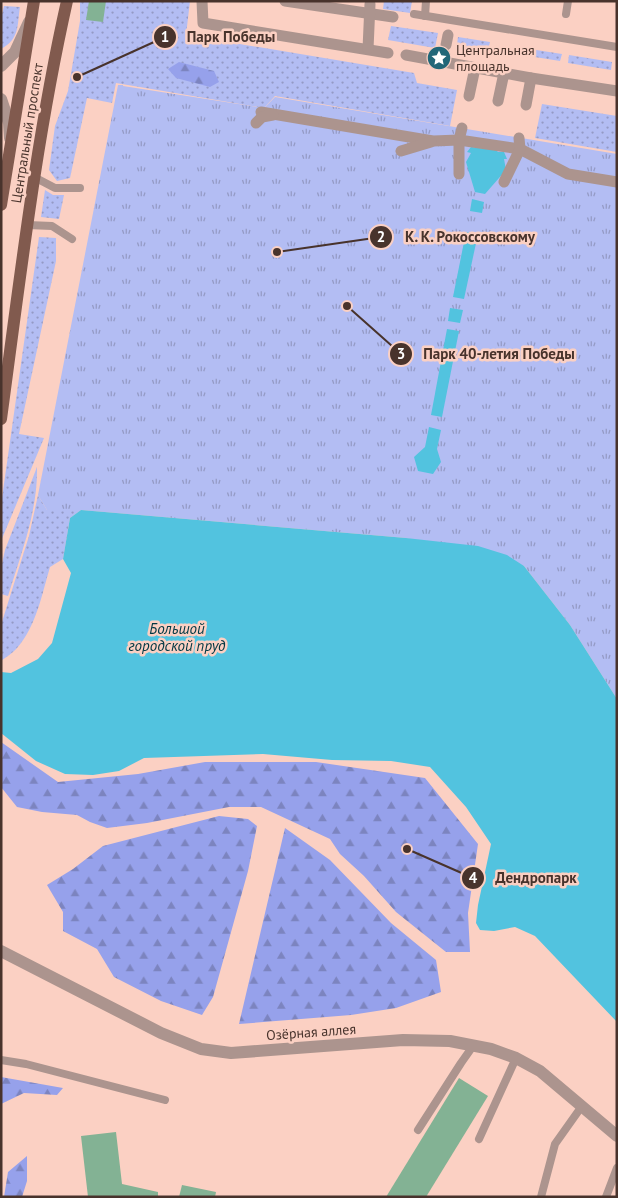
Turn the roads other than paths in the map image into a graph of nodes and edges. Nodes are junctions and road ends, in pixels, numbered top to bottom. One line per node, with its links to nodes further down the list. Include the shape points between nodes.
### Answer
1 (34, 1): 13 (main road, Центральный проспект)
2 (66, 1): 35 (main road, Центральный проспект)
3 (202, 1): 15 (street, via 203,23)
4 (285, 1): 7 (street)
5 (426, 1): 11 (lane)
6 (568, 1): 10 (lane)
7 (311, 4): 8 (street)
8 (370, 7): 12 (street); 15 (street)
9 (414, 14): 11 (lane)
10 (566, 14)
11 (425, 16): 14 (lane)
12 (392, 17)
13 (31, 18): 18 (street, via 15,52); 32 (main road, Центральный проспект)
14 (617, 47)
15 (368, 50): 16 (street)
16 (388, 52)
17 (406, 55): 19 (street)
18 (1, 66)
19 (475, 68): 20 (street); 23 (street)
20 (504, 74): 21 (street); 25 (street)
21 (531, 78): 22 (street); 26 (street)
22 (617, 91)
23 (469, 96)
24 (1, 99): 32 (street, via 9,123)
25 (498, 101)
26 (526, 105)
27 (259, 117): 30 (street, via 277,114)
28 (462, 128): 29 (street)
29 (459, 140): 30 (street); 31 (street, via 492,138); 34 (street)
30 (433, 141): 33 (street)
31 (520, 143): 36 (street); 37 (street, via 568,174)
32 (10, 151): 39 (main road, Центральный проспект)
33 (401, 151)
34 (459, 174)
35 (34, 177): 38 (lane, via 55,188); 40 (main road, Центральный проспект)
36 (504, 182)
37 (617, 182)
38 (80, 188)
39 (1, 205)
40 (28, 225): 41 (lane, via 52,226); 42 (main road, Центральный проспект)
41 (72, 238)
42 (1, 419)
43 (1, 951): 44 (street, Озёрная аллея, via 161,1033 201,1049 230,1053 403,1040 450,1041)
44 (474, 1046): 45 (street, Озёрная аллея); 49 (lane)
45 (516, 1058): 48 (street, Озёрная аллея, via 540,1071); 51 (lane)
46 (1, 1060): 47 (lane)
47 (165, 1100)
48 (582, 1106): 50 (street, Озёрная аллея); 53 (lane, via 555,1144)
49 (418, 1130)
50 (617, 1136)
51 (479, 1139)
52 (617, 1168): 54 (lane)
53 (541, 1197)
54 (606, 1197)

